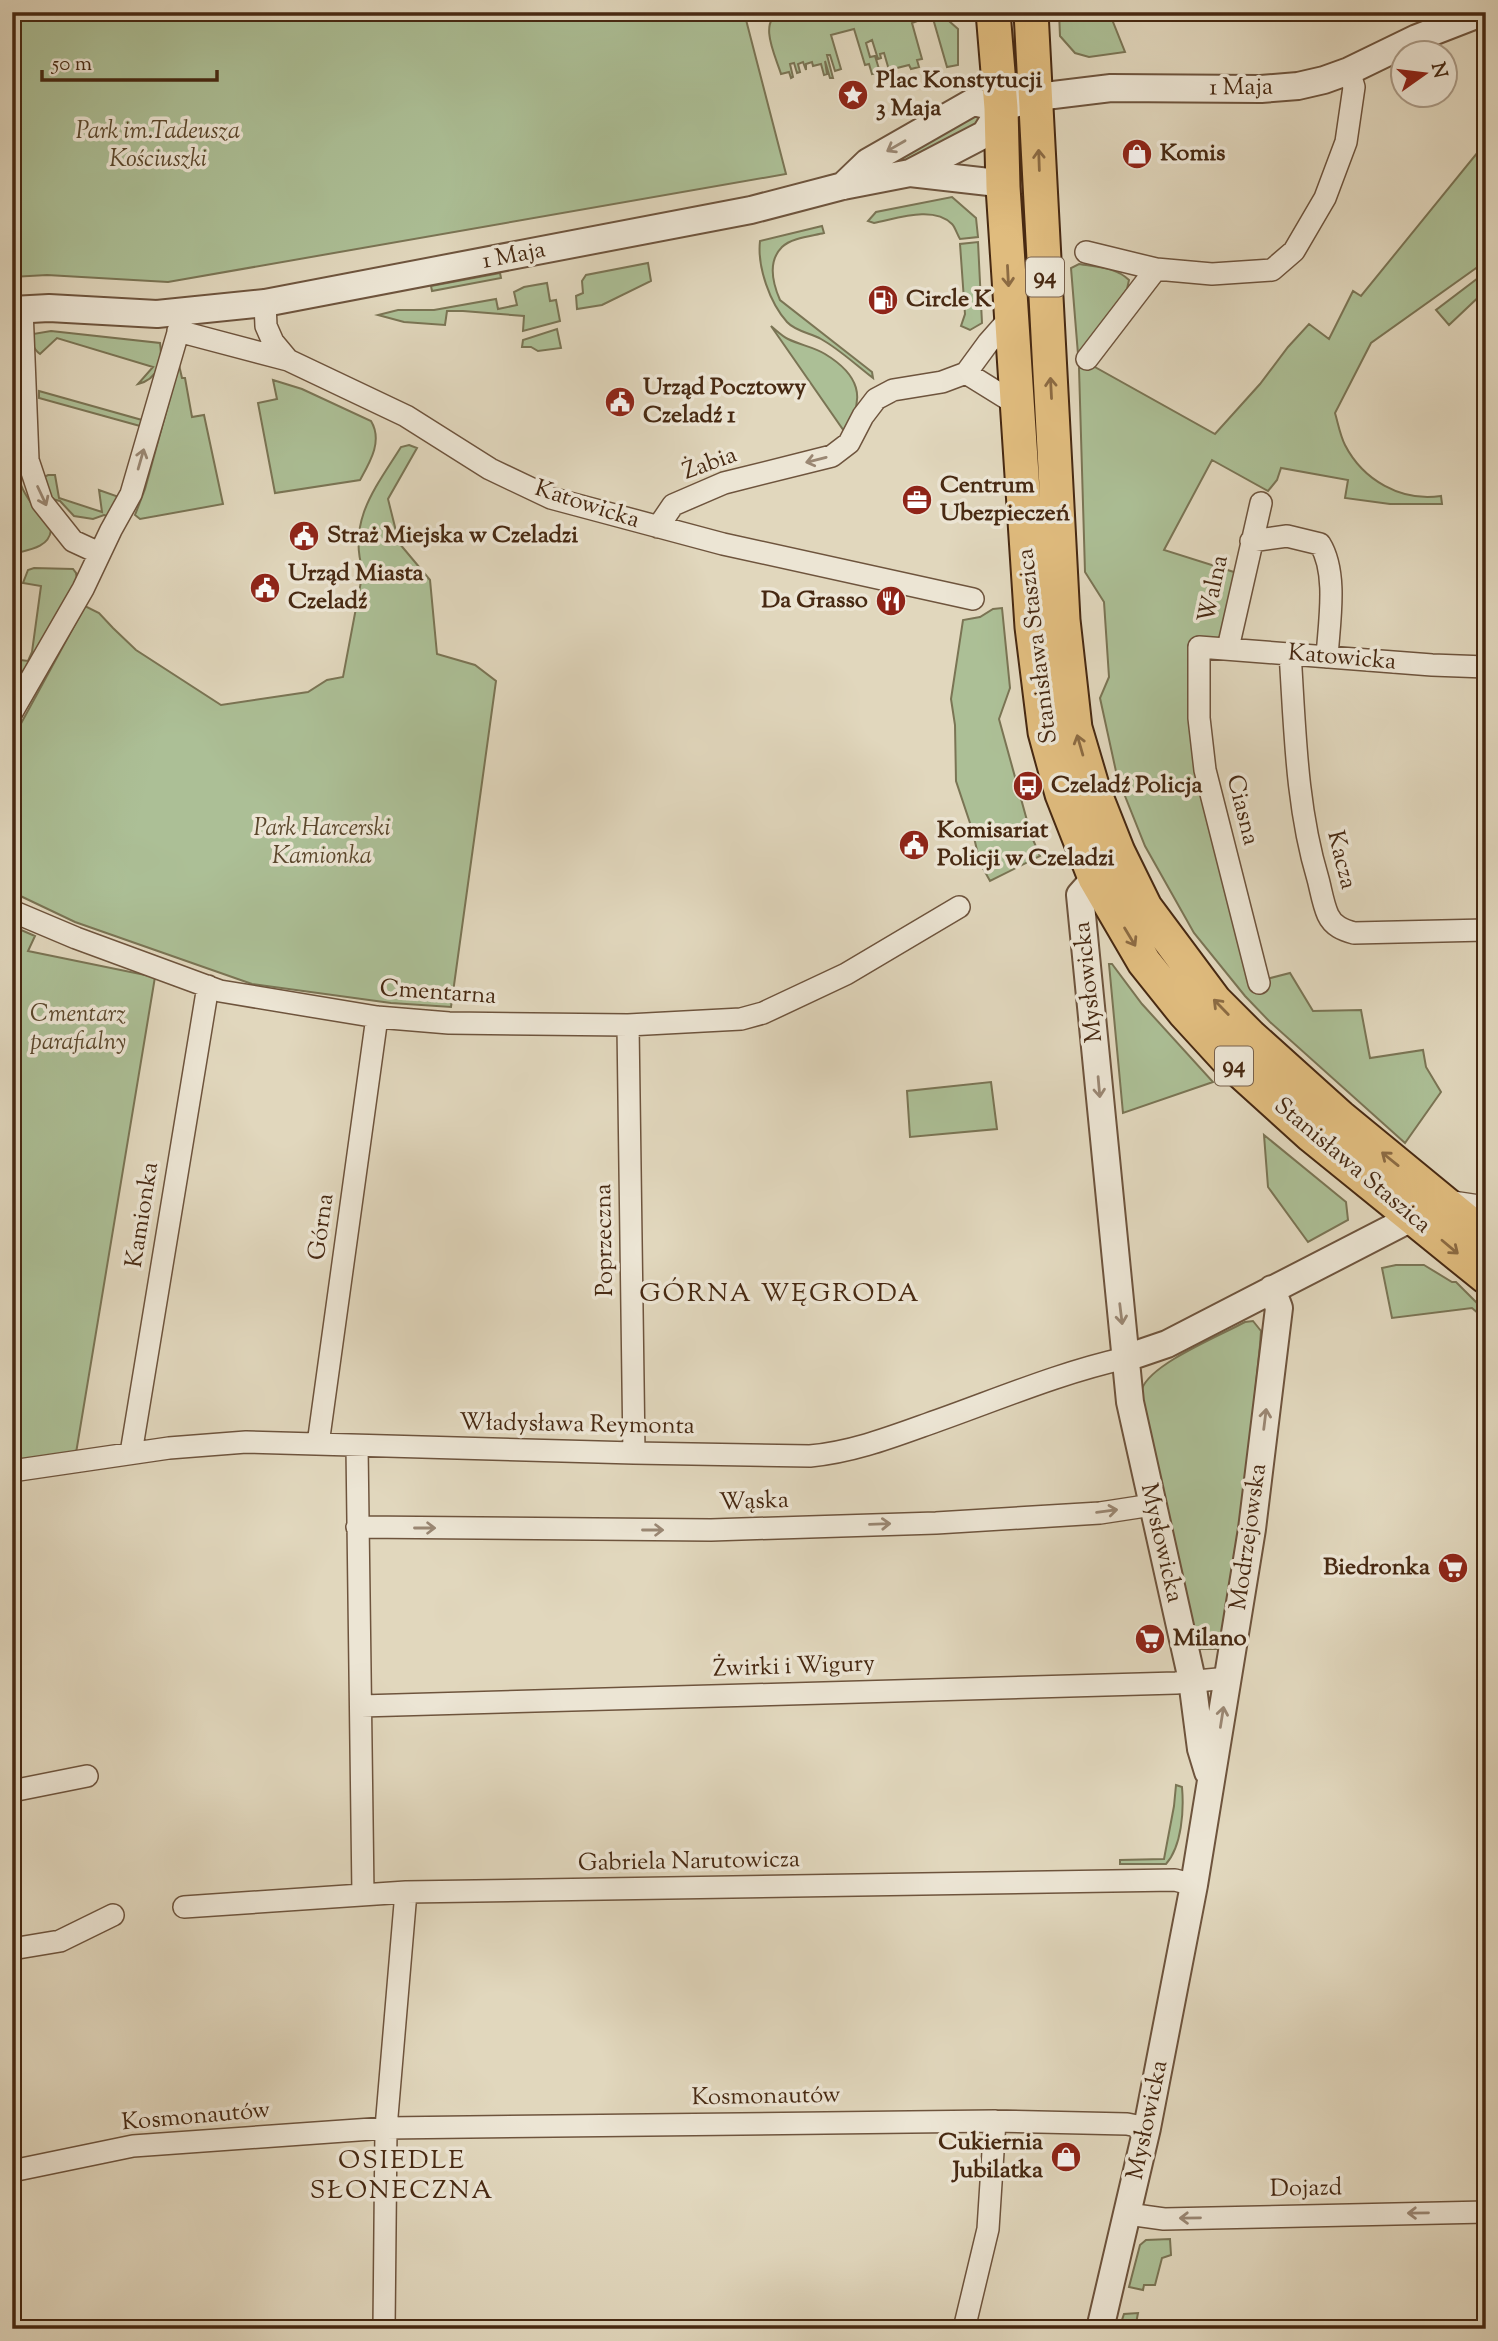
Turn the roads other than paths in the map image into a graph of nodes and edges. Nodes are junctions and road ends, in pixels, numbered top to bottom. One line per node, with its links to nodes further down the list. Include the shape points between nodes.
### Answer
1 (992, 12): 6 (main road, Stanisława Staszica / 94)
2 (1031, 12): 5 (main road, Stanisława Staszica / 94)
3 (1480, 15): 4 (street, 1 Maja, via 1417,38)
4 (1349, 71): 5 (street, 1 Maja, via 1324,80 1261,89 1111,88); 11 (street, via 1354,87 1346,142 1325,198 1294,251 1272,270 1212,274)
5 (1037, 97): 6 (street, 1 Maja); 39 (main road, Stanisława Staszica / 94, one-way to 5, via 1340,1117 1214,1001 1145,906 1093,789 1075,728 1063,621)
6 (1001, 108): 7 (street, 1 Maja, via 985,134); 8 (street, 1 Maja, one-way to 8, via 973,102 868,162); 9 (main road, Stanisława Staszica / 94)
7 (910, 173): 8 (street, 1 Maja); 9 (street)
8 (843, 186): 12 (street, 1 Maja, via 751,210)
9 (1003, 187): 14 (main road, Stanisława Staszica / 94, one-way to 14)
10 (1086, 252): 11 (street)
11 (1156, 269): 16 (street)
12 (265, 303): 15 (street, 1 Maja); 17 (street, via 266,326)
13 (17, 309): 15 (street, via 146,313); 23 (street, one-way to 23, via 28,460 42,502 73,541)
14 (1011, 317): 18 (street); 19 (main road, Stanisława Staszica / 94)
15 (181, 322): 17 (street, Katowicka); 23 (street, one-way to 15, via 131,494)
16 (1087, 359)
17 (288, 360): 21 (street, Katowicka, via 406,416 490,469 551,498)
18 (966, 373): 19 (street); 21 (street, Żabia, one-way to 21, via 893,390 876,399 849,443 832,456 724,483 673,505)
19 (1016, 404): 31 (main road, Stanisława Staszica / 94, via 1032,627 1045,732 1062,794)
20 (1261, 503): 22 (street, Walna)
21 (658, 527): 24 (street, Katowicka)
22 (1251, 541): 26 (street, Walna); 28 (street, Walna, via 1287,536 1320,544 1326,553 1331,604)
23 (99, 553): 30 (street)
24 (973, 598)
25 (1199, 647): 26 (street, Katowicka); 35 (street, Ciasna, via 1205,770)
26 (1228, 648): 27 (street, Katowicka)
27 (1290, 653): 28 (street, Katowicka); 34 (street, Kacza, via 1302,803 1328,915 1343,930 1354,933)
28 (1327, 657): 29 (street, Katowicka)
29 (1486, 667)
30 (12, 712)
31 (1095, 878): 41 (main road, Stanisława Staszica / 94, one-way to 41, via 1144,962 1228,1060 1312,1136); 45 (street, Mysłowicka, one-way to 45, via 1080,895)
32 (959, 907): 38 (street, Cmentarna, via 864,963 764,1013 740,1019)
33 (12, 911): 36 (street, Cmentarna)
34 (1486, 930)
35 (1259, 983)
36 (208, 986): 37 (street, Cmentarna); 48 (street, Kamionka)
37 (377, 1017): 38 (street, Cmentarna); 46 (street, Górna)
38 (628, 1026): 49 (street, Poprzeczna)
39 (1444, 1201): 40 (street); 41 (street); 42 (main road, Stanisława Staszica / 94)
40 (1486, 1208)
41 (1414, 1217): 43 (main road, Stanisława Staszica / 94, one-way to 43); 44 (street)
42 (1486, 1237)
43 (1486, 1278)
44 (1272, 1289): 45 (street, via 1167,1344); 53 (street, Modrzejowska, one-way to 44, via 1279,1308)
45 (1126, 1358): 49 (street, Władysława Reymonta, via 844,1452 810,1456); 51 (street, Mysłowicka, via 1130,1402)
46 (318, 1444): 47 (street, Władysława Reymonta); 48 (street, Władysława Reymonta, via 246,1442)
47 (357, 1446): 49 (street, Władysława Reymonta); 52 (street)
48 (131, 1453): 50 (street, Władysława Reymonta)
49 (634, 1453)
50 (12, 1471)
51 (1153, 1505): 52 (street, Wąska, one-way to 51, via 711,1530 936,1523 1100,1513); 54 (street, Mysłowicka)
52 (357, 1527): 55 (street)
53 (1228, 1678): 54 (street, Żwirki i Wigury); 57 (street, Modrzejowska, one-way to 53)
54 (1192, 1679): 55 (street, Żwirki i Wigury); 57 (street, Mysłowicka, via 1201,1749)
55 (361, 1706): 61 (street)
56 (87, 1776): 58 (street)
57 (1211, 1784): 59 (street, Mysłowicka)
58 (12, 1791)
59 (1194, 1885): 60 (street, Gabriela Narutowicza, via 1175,1880); 67 (street, Mysłowicka)
60 (407, 1892): 61 (street, Gabriela Narutowicza); 66 (street)
61 (363, 1895): 62 (street, Gabriela Narutowicza)
62 (184, 1907)
63 (113, 1915): 64 (street, via 60,1941)
64 (12, 1949)
65 (995, 2121): 66 (street, Kosmonautów); 67 (street, Kosmonautów); 72 (street, via 988,2229)
66 (386, 2128): 68 (street, Kosmonautów, via 133,2146); 71 (street)
67 (1147, 2128): 70 (street, Mysłowicka)
68 (12, 2171)
69 (1486, 2212): 70 (street, Dojazd, one-way to 70, via 1164,2219)
70 (1128, 2214): 73 (street, Mysłowicka)
71 (384, 2329)
72 (964, 2329)
73 (1100, 2329)

